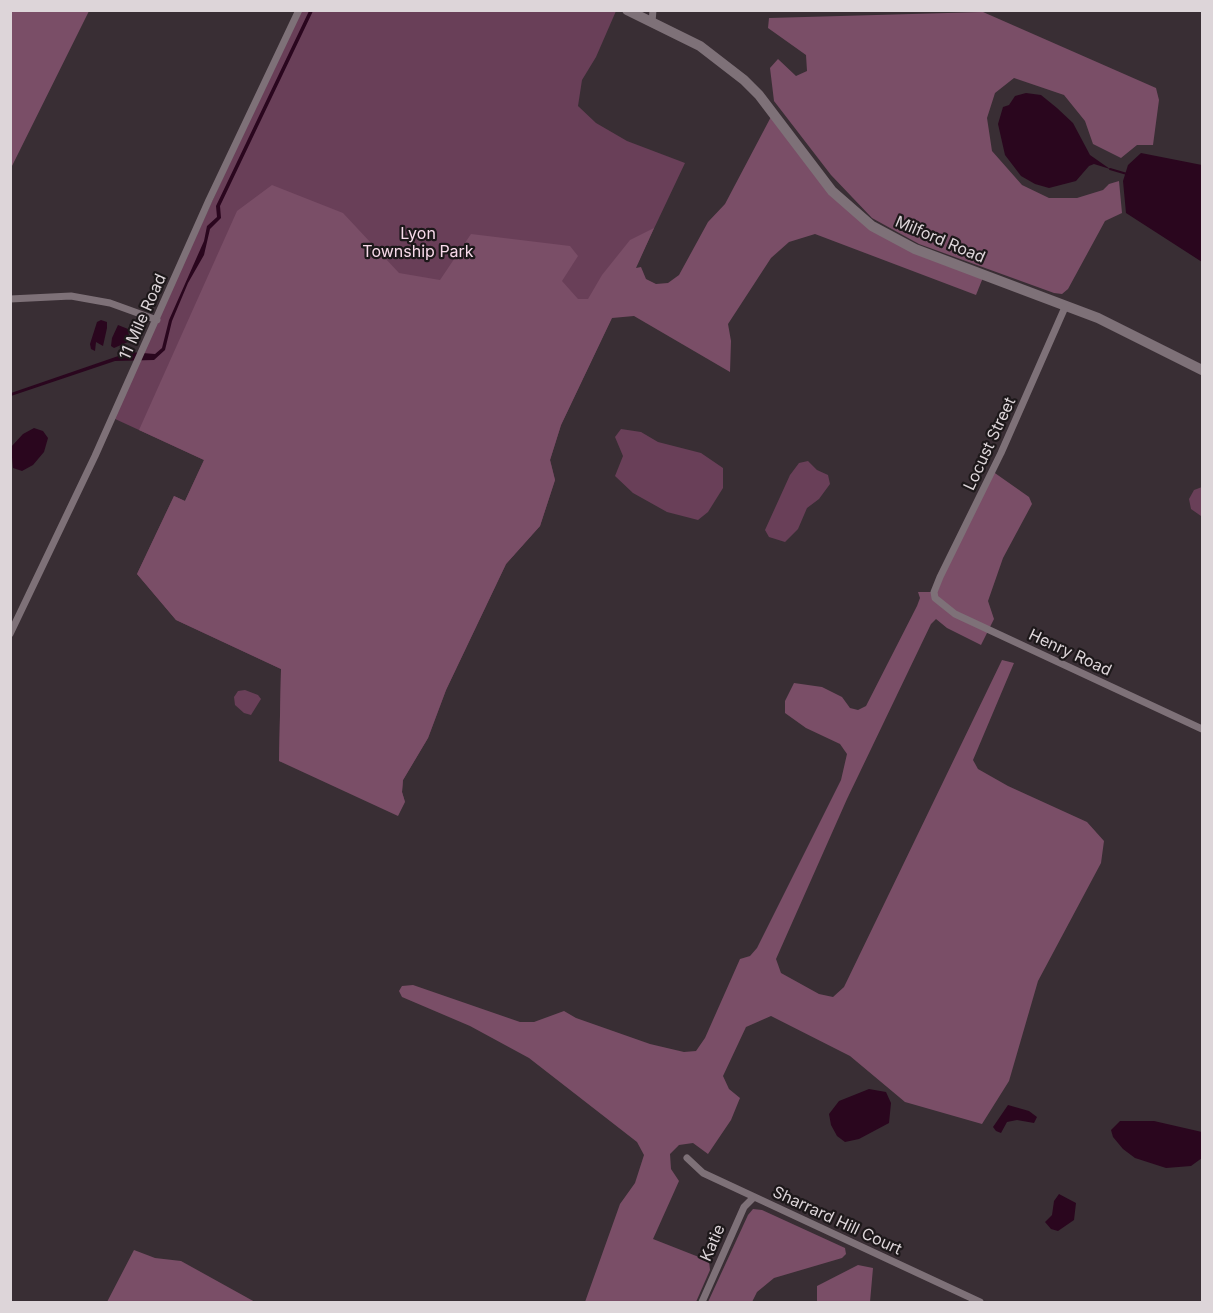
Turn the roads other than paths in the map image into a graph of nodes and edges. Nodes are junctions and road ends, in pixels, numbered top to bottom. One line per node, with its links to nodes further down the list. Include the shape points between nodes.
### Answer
1 (298, 10): 7 (street, 11 Mile Road)
2 (653, 10): 4 (street)
3 (629, 11): 4 (street, Milford Road)
4 (652, 22): 6 (street, Milford Road, via 700,46 744,80 832,191 872,226 915,249)
5 (10, 299): 7 (street, via 71,296 110,303)
6 (1066, 305): 8 (street, Milford Road); 9 (street, Locust Street)
7 (157, 320): 10 (street, 11 Mile Road)
8 (1203, 370)
9 (934, 592): 11 (street, Henry Road, via 938,602 955,614)
10 (10, 634)
11 (1203, 729)
12 (687, 1158): 13 (street, Sharrard Hill Court, via 703,1173)
13 (754, 1197): 14 (street, Katie, via 744,1207); 15 (street, Sharrard Hill Court)
14 (702, 1302)
15 (980, 1302)

